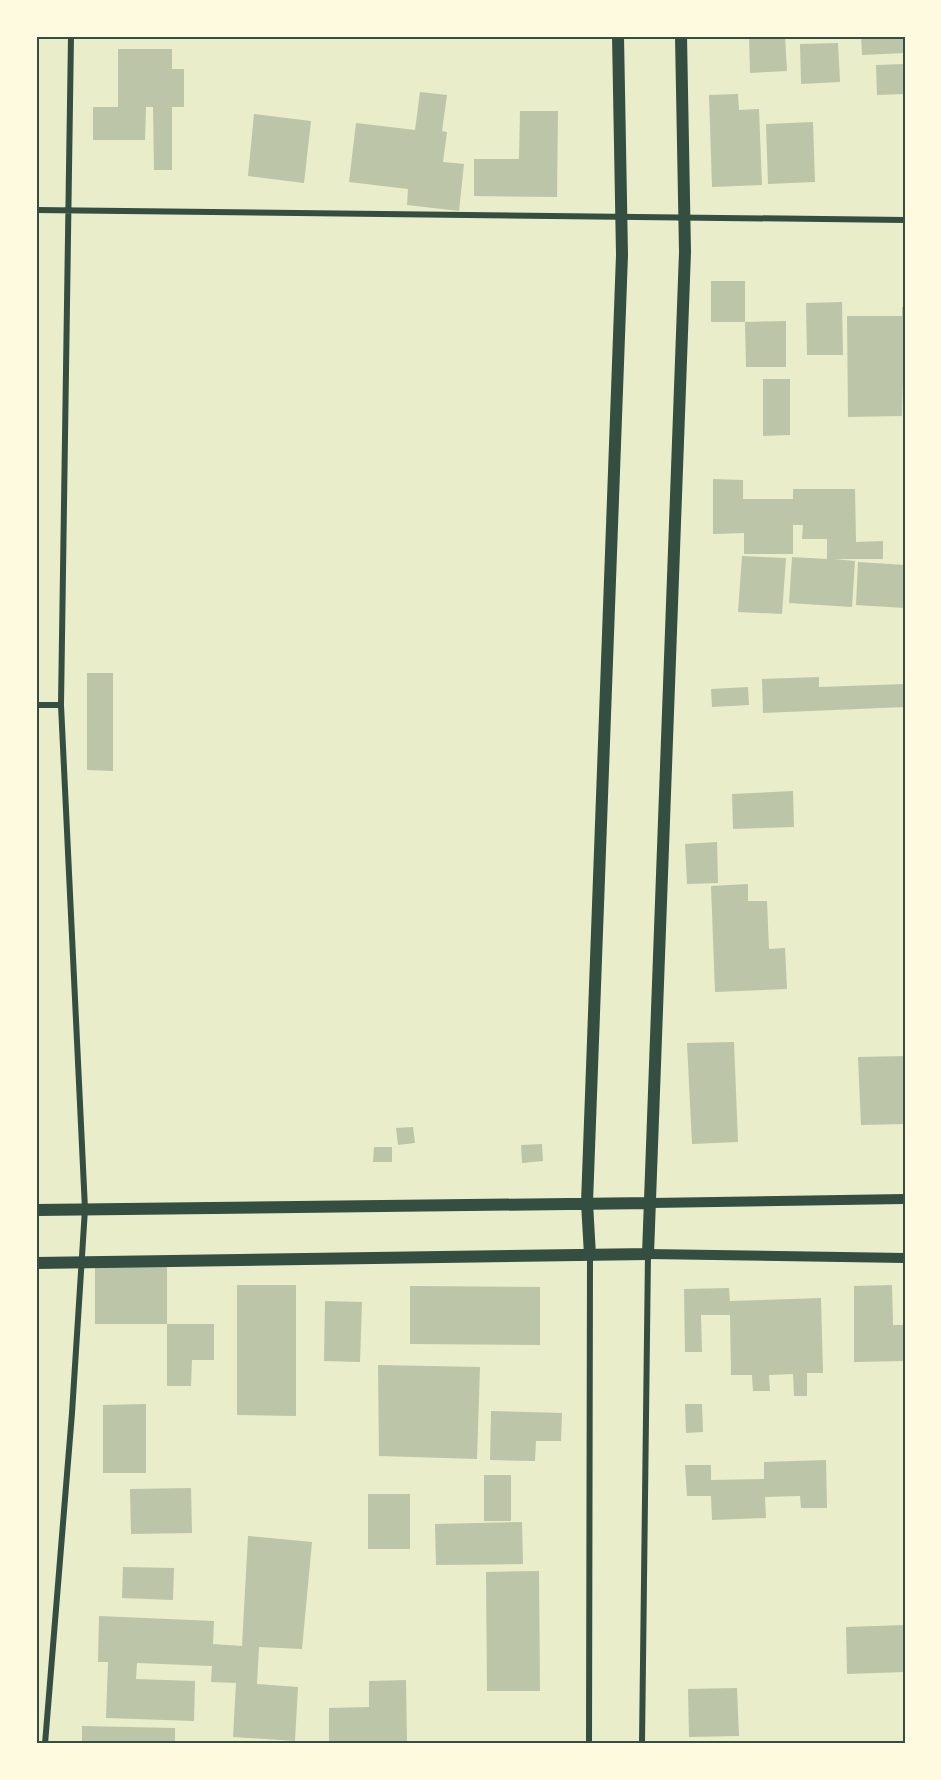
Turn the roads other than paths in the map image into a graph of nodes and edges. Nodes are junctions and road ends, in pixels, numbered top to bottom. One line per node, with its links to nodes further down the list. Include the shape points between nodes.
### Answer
1 (72, 36): 5 (street)
2 (618, 36): 6 (main road)
3 (681, 36): 7 (main road)
4 (36, 210): 5 (street)
5 (70, 210): 6 (street); 10 (street)
6 (622, 217): 7 (street); 12 (main road)
7 (685, 218): 8 (street); 13 (main road)
8 (905, 220)
9 (36, 705): 10 (street)
10 (61, 705): 15 (street)
11 (905, 1199): 13 (street)
12 (587, 1203): 13 (main road); 15 (main road); 17 (main road)
13 (651, 1203): 16 (main road)
14 (36, 1209): 15 (main road)
15 (85, 1209): 20 (street)
16 (648, 1254): 17 (main road); 18 (street); 23 (street)
17 (590, 1255): 20 (main road); 22 (street)
18 (905, 1258)
19 (36, 1263): 20 (main road)
20 (83, 1263): 21 (street)
21 (45, 1744)
22 (589, 1744)
23 (642, 1744)

